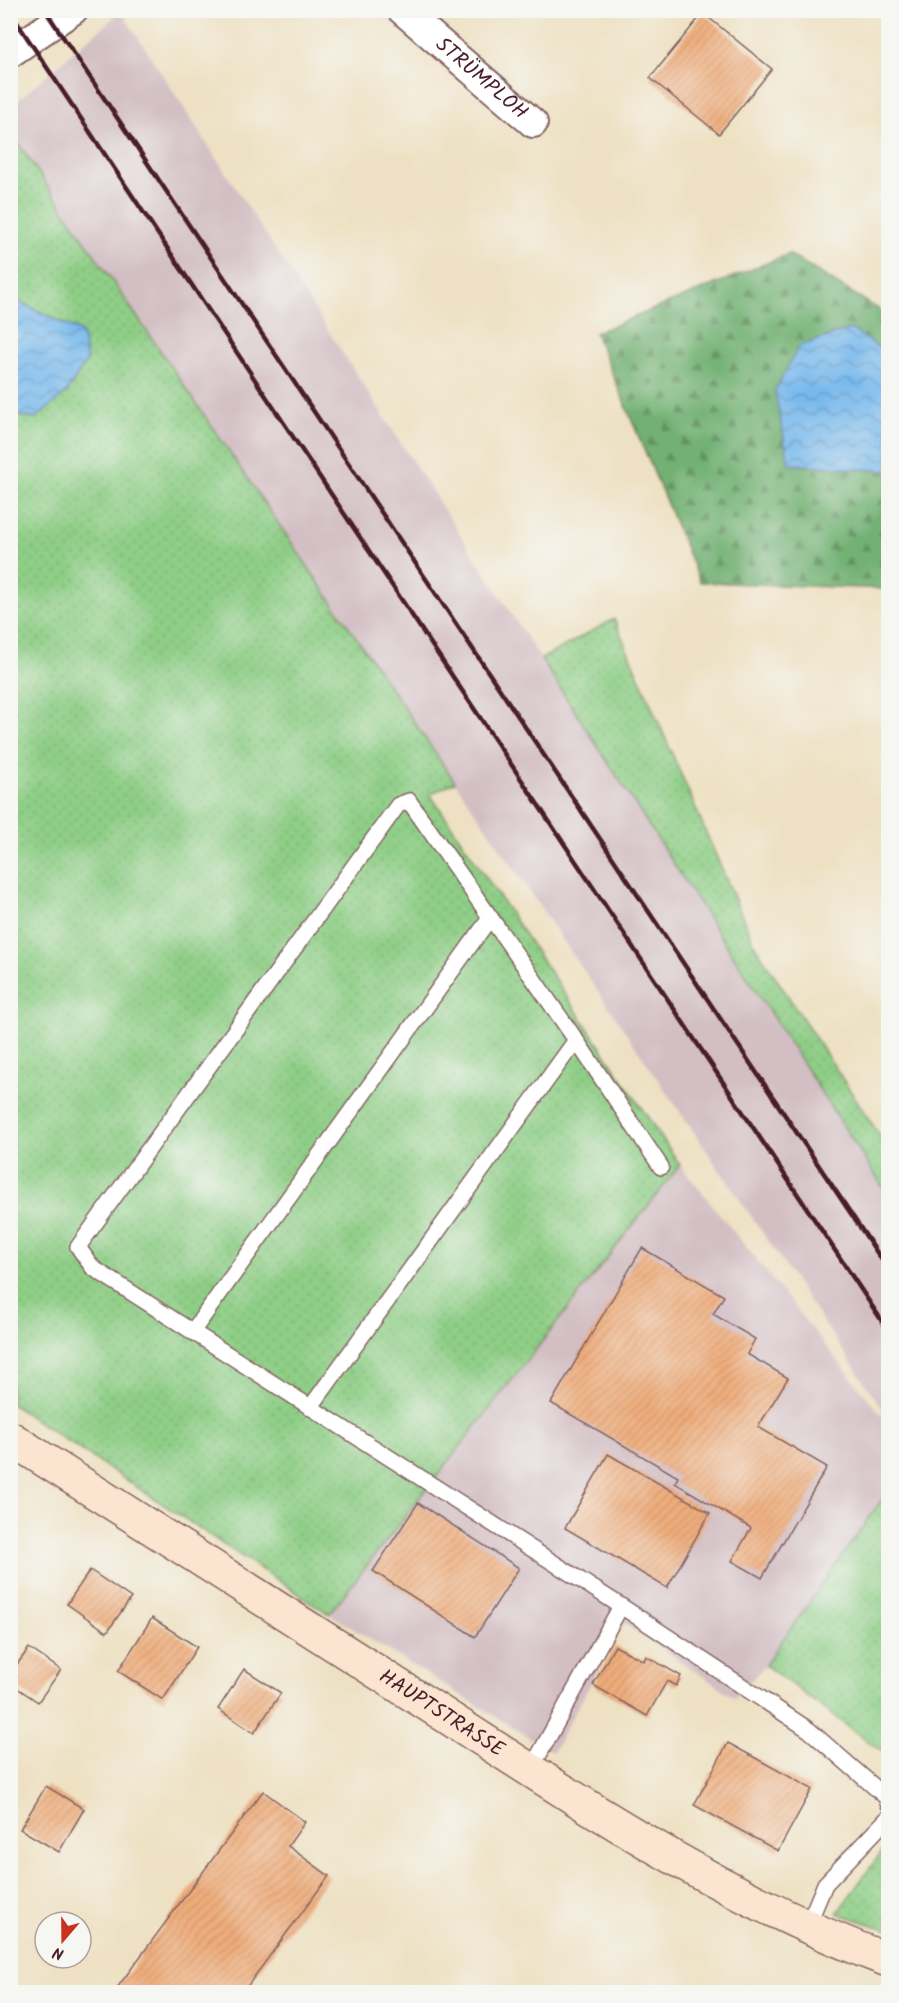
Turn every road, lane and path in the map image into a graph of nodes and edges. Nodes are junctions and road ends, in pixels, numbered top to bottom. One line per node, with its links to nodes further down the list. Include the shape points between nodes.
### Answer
1 (73, 10): 3 (street)
2 (402, 10): 4 (street, STRÜMPLOH)
3 (10, 53)
4 (533, 123)
5 (490, 918): 6 (lane); 8 (lane); 8 (lane, via 409,801 398,805 78,1247 93,1269)
6 (576, 1040): 7 (lane); 9 (lane)
7 (661, 1167)
8 (192, 1332): 9 (lane)
9 (310, 1407): 11 (lane)
10 (10, 1438): 12 (main road, HAUPTSTRASSE)
11 (621, 1606): 12 (lane); 13 (lane, via 809,1730 886,1797)
12 (530, 1771): 15 (main road, HAUPTSTRASSE, via 640,1839)
13 (888, 1803)
14 (888, 1818): 15 (lane, via 825,1884)
15 (807, 1927): 16 (main road, HAUPTSTRASSE)
16 (888, 1960)

